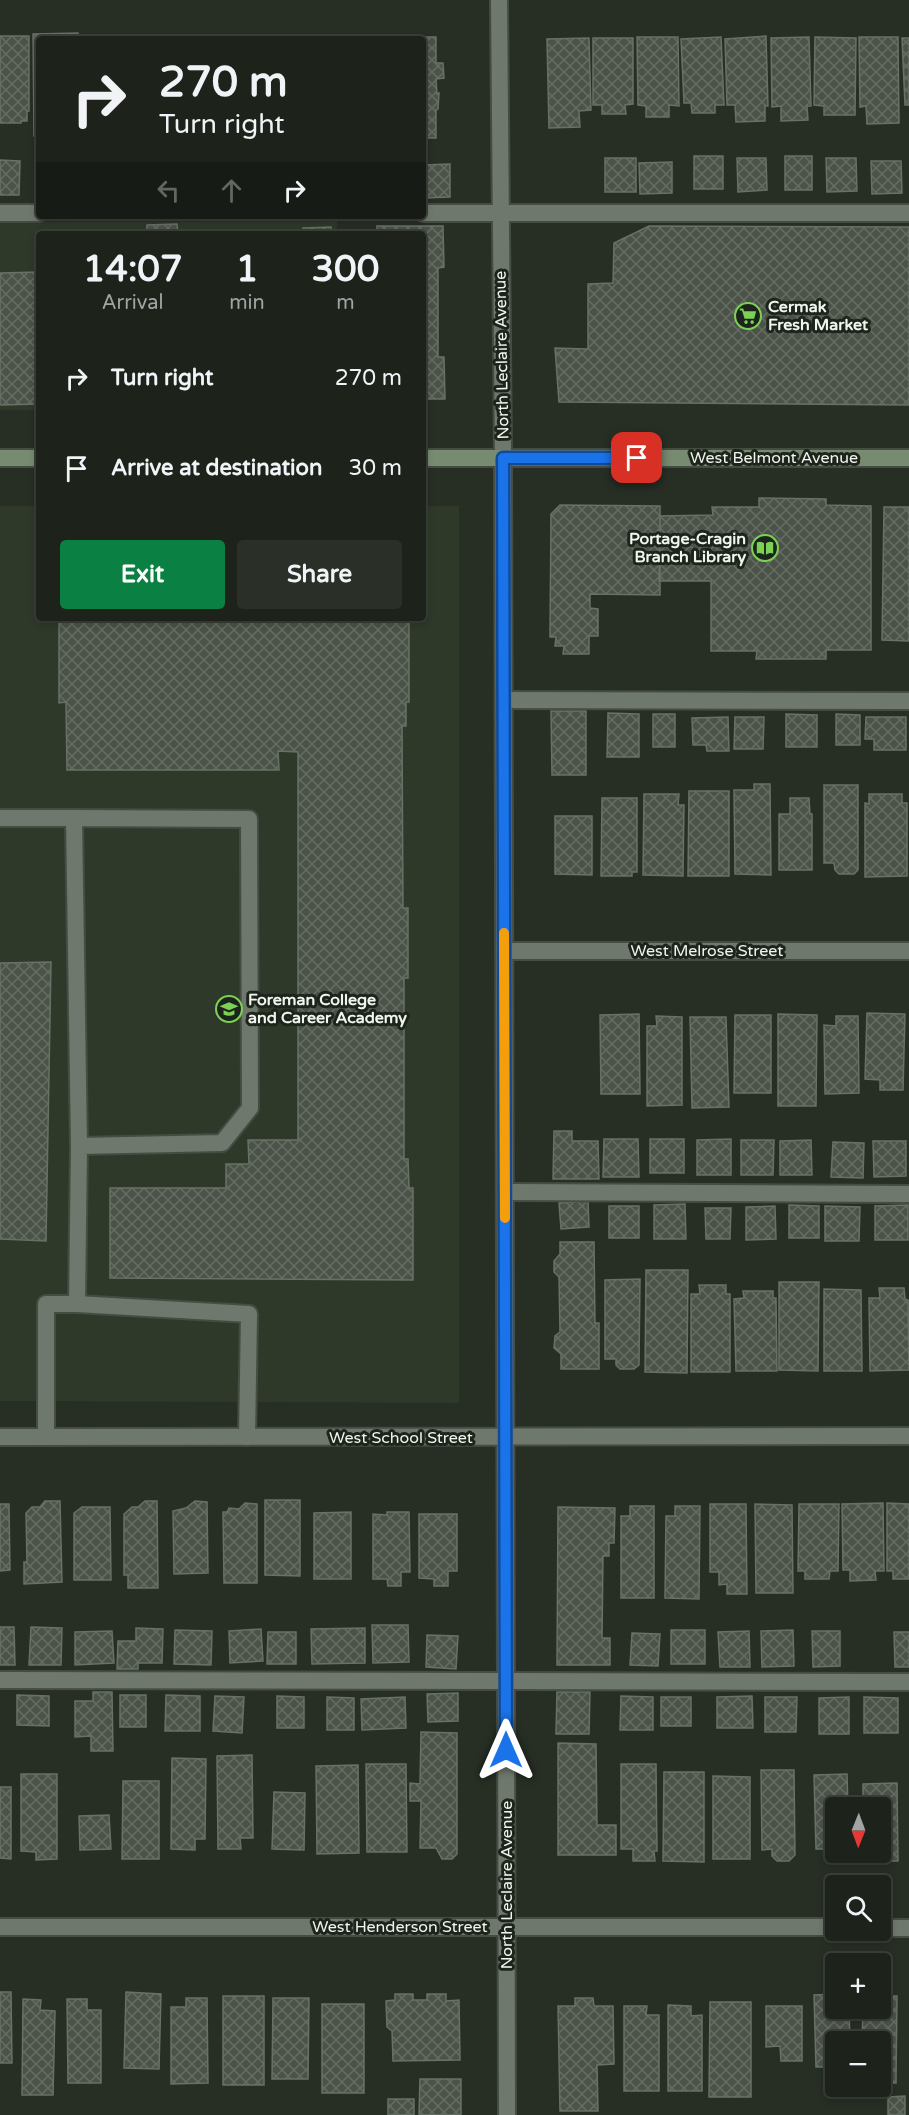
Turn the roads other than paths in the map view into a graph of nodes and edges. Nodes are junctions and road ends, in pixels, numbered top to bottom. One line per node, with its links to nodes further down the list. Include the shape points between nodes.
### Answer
1 (499, 0): 5 (street, North Leclaire Avenue)
2 (0, 213): 3 (street)
3 (36, 213)
4 (426, 213): 5 (street)
5 (501, 213): 6 (street); 10 (street, North Leclaire Avenue)
6 (909, 213)
7 (0, 458): 8 (main road)
8 (36, 458)
9 (426, 458): 10 (main road, West Belmont Avenue)
10 (503, 458): 11 (main road, West Belmont Avenue); 12 (street, North Leclaire Avenue)
11 (909, 458)
12 (504, 700): 13 (street); 16 (street, North Leclaire Avenue)
13 (909, 701)
14 (0, 818): 15 (street)
15 (74, 818): 18 (street); 18 (street, via 249,819 250,1108 222,1143)
16 (504, 951): 17 (street, West Melrose Street); 19 (street, North Leclaire Avenue)
17 (909, 951)
18 (79, 1146): 21 (street)
19 (505, 1192): 20 (street); 26 (street, North Leclaire Avenue)
20 (909, 1194)
21 (78, 1304): 24 (street, via 46,1304); 25 (street, via 249,1314)
22 (909, 1436): 26 (street, West School Street)
23 (0, 1437): 24 (street, West School Street)
24 (46, 1437): 25 (street, West School Street)
25 (247, 1437): 26 (street, West School Street)
26 (506, 1438): 28 (street, North Leclaire Avenue)
27 (0, 1680): 28 (street)
28 (506, 1681): 29 (street); 31 (street, North Leclaire Avenue)
29 (909, 1682)
30 (0, 1927): 31 (street, West Henderson Street)
31 (507, 1928): 32 (street, West Henderson Street); 35 (street, North Leclaire Avenue)
32 (825, 1928)
33 (891, 1928): 34 (street)
34 (909, 1928)
35 (507, 2115)

